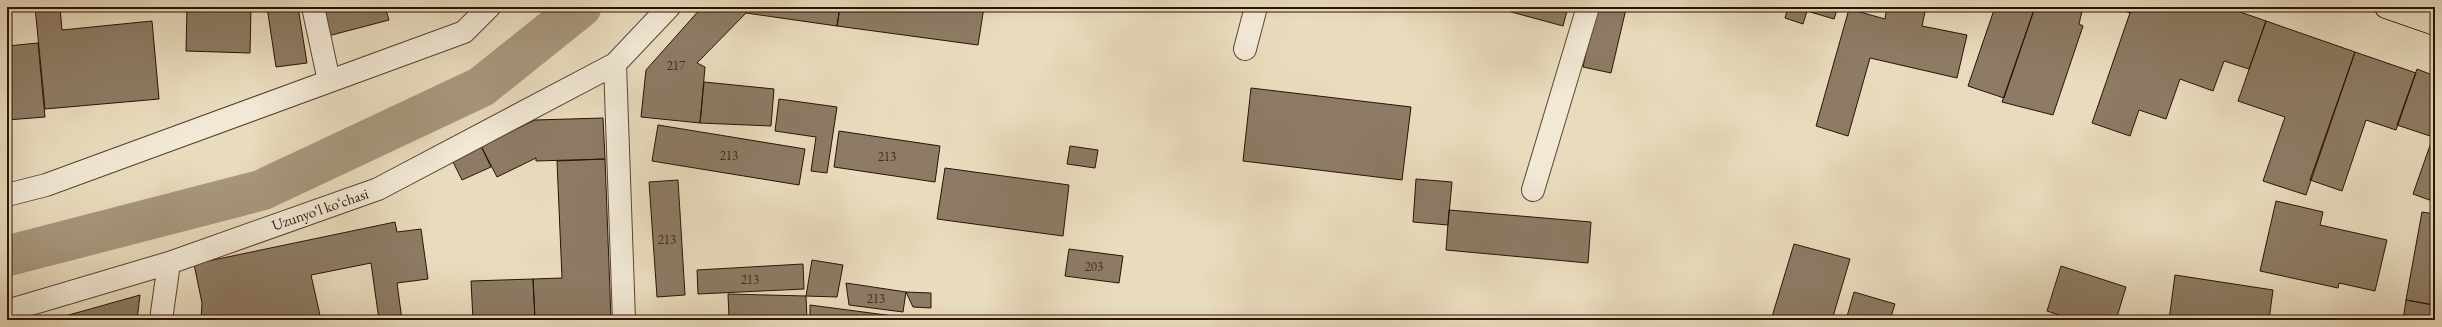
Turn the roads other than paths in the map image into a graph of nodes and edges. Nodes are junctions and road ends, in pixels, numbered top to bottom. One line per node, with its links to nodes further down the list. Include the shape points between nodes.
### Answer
1 (312, 7): 10 (street)
2 (489, 7): 10 (street, via 464,32)
3 (669, 7): 9 (street, Uzunyoʻl koʻchasi)
4 (1256, 7): 8 (street)
5 (1588, 7): 11 (street)
6 (2386, 7): 7 (main road)
7 (2435, 24)
8 (1245, 49)
9 (615, 64): 13 (street, Uzunyoʻl koʻchasi, via 378,189); 16 (street)
10 (330, 81): 12 (street, via 46,185)
11 (1533, 190)
12 (7, 195)
13 (169, 263): 14 (street, Uzunyoʻl koʻchasi); 15 (street)
14 (7, 311)
15 (161, 320)
16 (624, 320)

